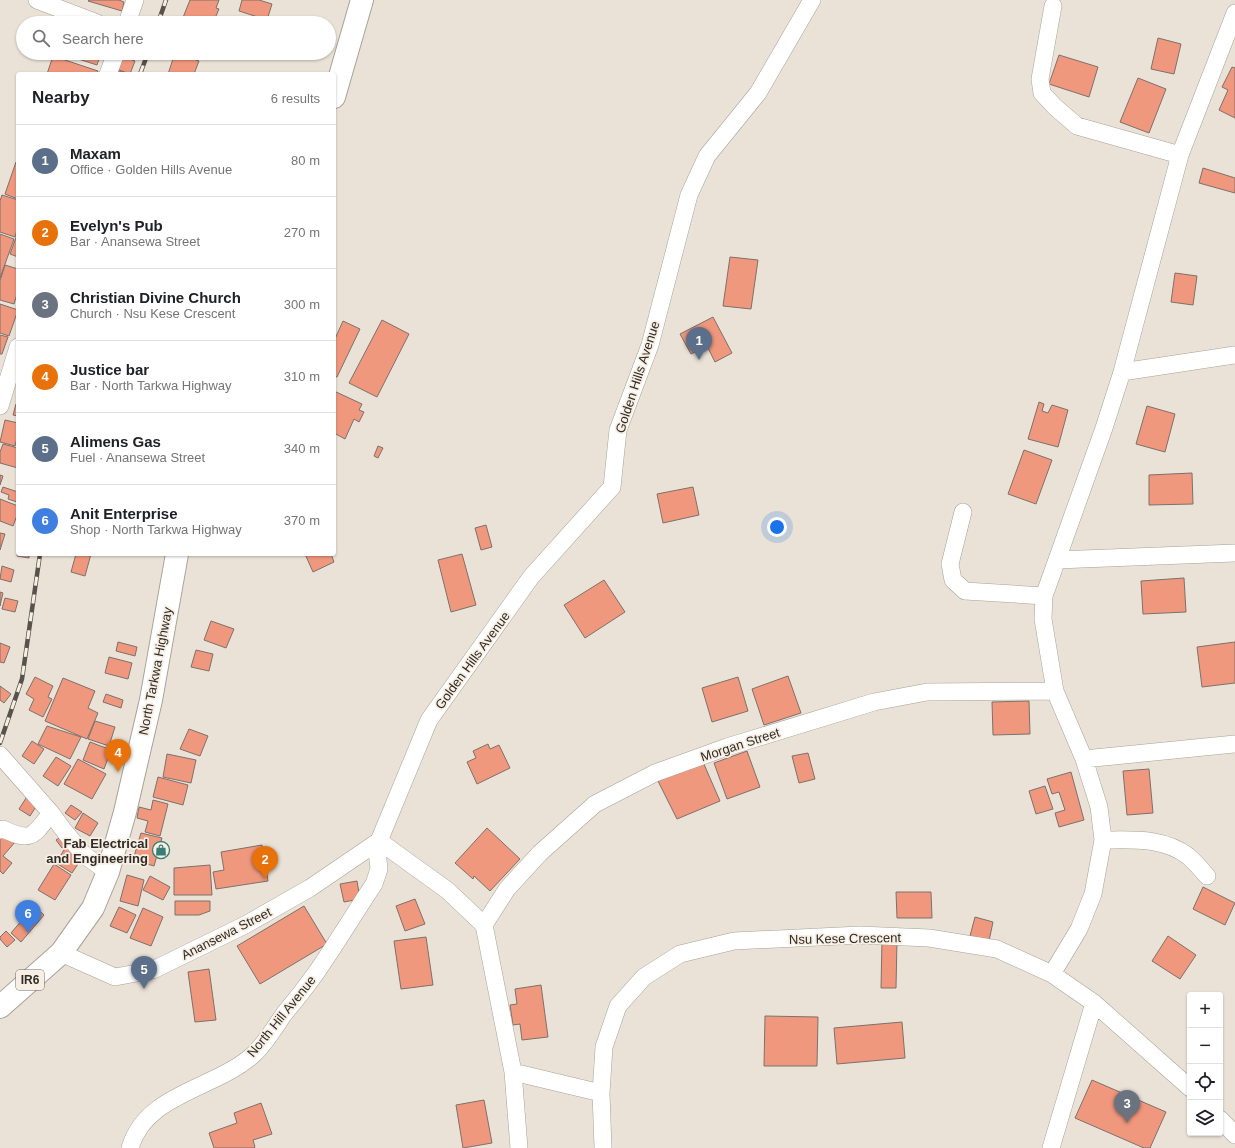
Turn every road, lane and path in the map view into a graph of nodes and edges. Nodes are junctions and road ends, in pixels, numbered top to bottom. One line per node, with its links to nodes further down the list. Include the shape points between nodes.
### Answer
1 (37, 0): 7 (street)
2 (135, 0): 8 (street)
3 (362, 0): 11 (main road)
4 (812, 0): 29 (street, Golden Hills Avenue, via 758,92 707,156 690,195 650,346 618,430 612,487 531,577 429,720)
5 (1053, 6): 12 (street, via 1040,79 1042,93 1077,126)
6 (1235, 13): 12 (street)
7 (79, 16)
8 (129, 16)
9 (113, 60): 10 (street)
10 (109, 72)
11 (336, 90)
12 (1180, 155): 15 (street)
13 (16, 354): 16 (street)
14 (1235, 355): 15 (street)
15 (1122, 372): 20 (street)
16 (0, 406)
17 (964, 512): 21 (street, via 950,564 953,580 964,591)
18 (1235, 553): 20 (street)
19 (177, 556): 30 (main road, North Tarkwa Highway / IR6, via 151,700)
20 (1057, 560): 21 (street)
21 (1044, 596): 22 (street, via 1043,619)
22 (1054, 691): 25 (street); 32 (street, Morgan Street, via 927,692 874,702 727,746 655,773 595,804 540,853 507,888)
23 (1235, 744): 25 (street)
24 (0, 754): 26 (street)
25 (1084, 759): 28 (street, via 1100,807)
26 (51, 812): 27 (street, via 36,833 26,837); 30 (street, via 84,855)
27 (0, 830)
28 (1103, 840): 31 (street, via 1145,839 1167,845 1187,855); 34 (street, via 1093,894 1079,929)
29 (379, 841): 32 (street, via 446,890); 33 (street, Anansewa Street, via 310,888 245,925 154,970 115,977); 42 (street, North Hill Avenue, via 379,869 374,884 315,974 255,1052 225,1073 170,1100 147,1119)
30 (108, 872): 33 (main road, North Tarkwa Highway / IR6, via 93,908)
31 (1208, 876)
32 (484, 925): 37 (street)
33 (60, 953): 36 (main road, North Tarkwa Highway / IR6)
34 (1052, 974): 35 (street, Nsu Kese Crescent); 39 (street, Nsu Kese Crescent, via 997,949 929,938 860,935 734,941 680,954 644,977 618,1006 604,1047)
35 (1094, 1003): 38 (street, Nsu Kese Crescent); 45 (street)
36 (0, 1008)
37 (513, 1072): 39 (street); 43 (street)
38 (1187, 1085)
39 (602, 1093): 44 (street, Nsu Kese Crescent)
40 (1223, 1122): 41 (street)
41 (1235, 1135)
42 (130, 1148)
43 (520, 1148)
44 (603, 1148)
45 (1051, 1148)

